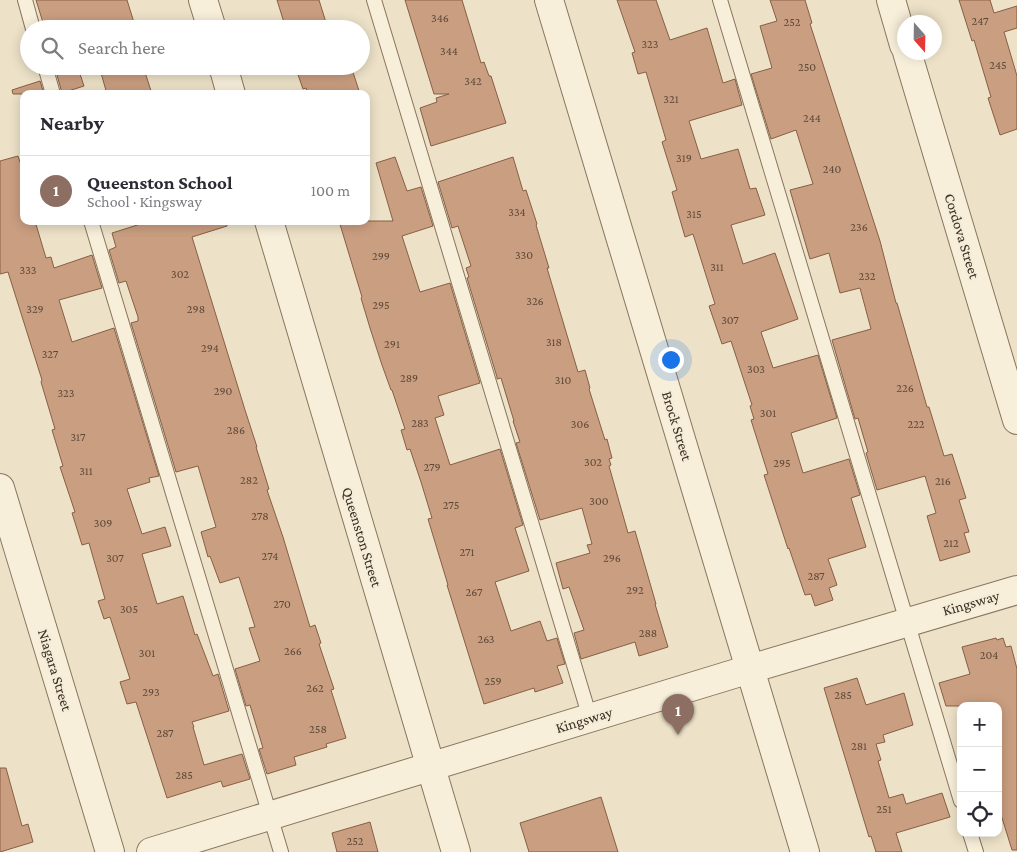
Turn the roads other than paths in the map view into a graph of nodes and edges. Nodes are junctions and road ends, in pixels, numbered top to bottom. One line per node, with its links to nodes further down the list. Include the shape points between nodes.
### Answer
1 (25, 0): 7 (lane)
2 (203, 0): 8 (street)
3 (374, 0): 22 (lane)
4 (549, 0): 21 (street, Brock Street)
5 (720, 0): 20 (lane)
6 (891, 0): 9 (street)
7 (31, 20)
8 (209, 20)
9 (897, 21)
10 (909, 60): 17 (street, Cordova Street)
11 (48, 75): 13 (lane)
12 (226, 75): 14 (street)
13 (52, 90)
14 (230, 90)
15 (92, 225): 25 (lane)
16 (270, 225): 23 (street, Queenston Street)
17 (1017, 420)
18 (0, 488): 27 (street, Niagara Street)
19 (1017, 590): 20 (street, Kingsway)
20 (907, 622): 21 (street, Kingsway); 24 (lane)
21 (750, 669): 22 (street, Kingsway); 31 (street, Brock Street)
22 (590, 718): 23 (street, Kingsway)
23 (431, 767): 25 (street, Kingsway); 30 (street, Queenston Street)
24 (958, 792)
25 (270, 816): 28 (street, Kingsway); 29 (lane)
26 (971, 837): 32 (lane)
27 (110, 852)
28 (151, 852)
29 (281, 852)
30 (456, 852)
31 (805, 852)
32 (976, 852)

